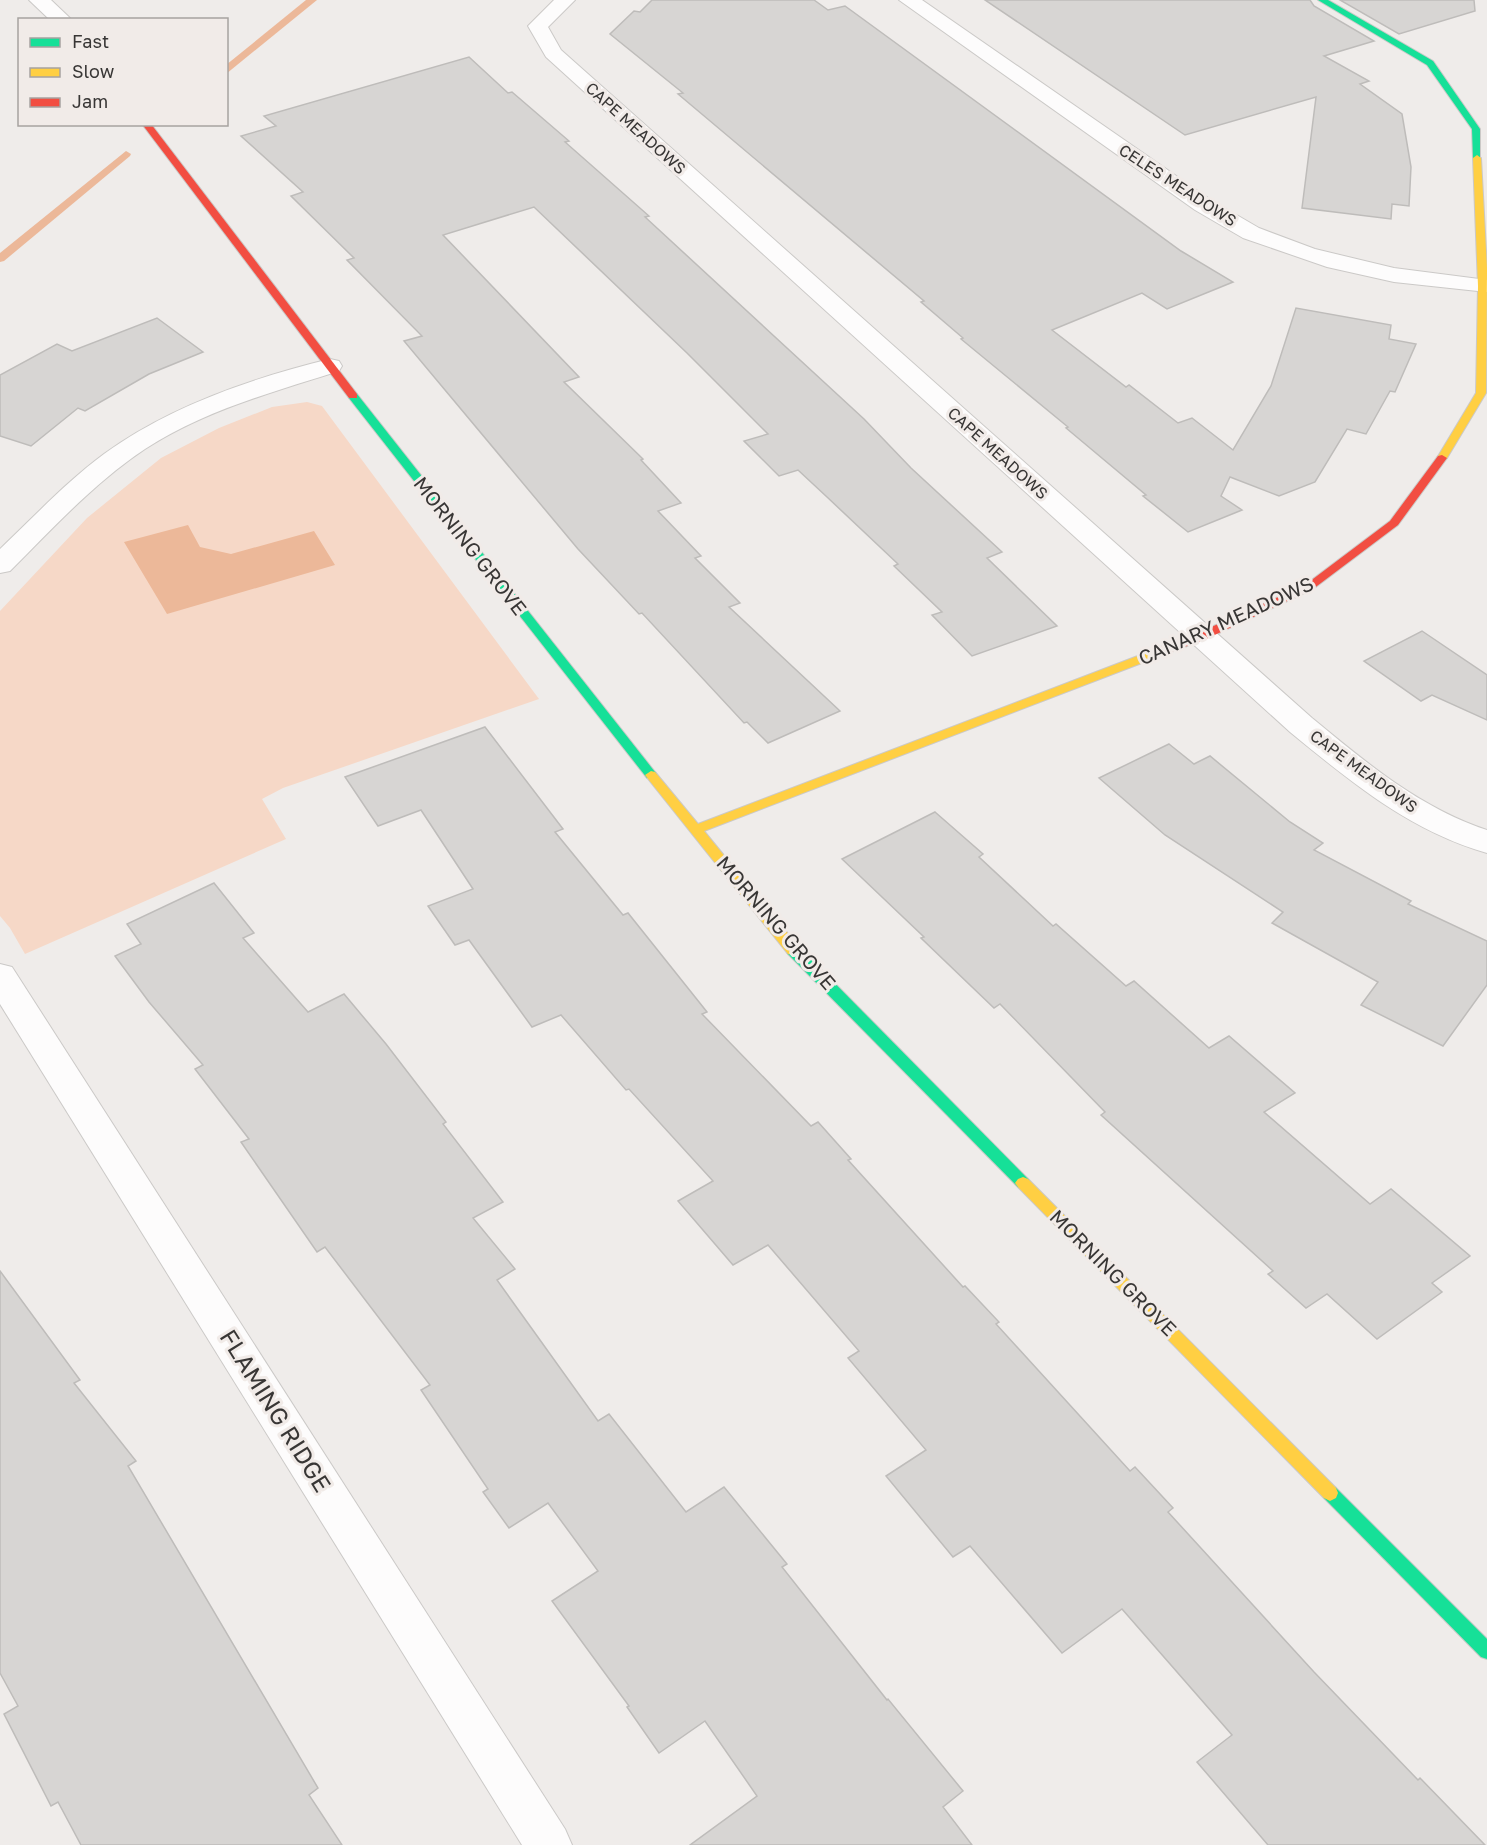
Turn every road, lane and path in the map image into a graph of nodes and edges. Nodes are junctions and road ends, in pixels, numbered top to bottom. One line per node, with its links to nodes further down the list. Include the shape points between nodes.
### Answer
1 (39, 0): 5 (street)
2 (565, 0): 10 (street, CAPE MEADOWS, via 538,26 553,53)
3 (909, 0): 7 (street, CELES MEADOWS, via 1203,205 1250,232 1304,253 1365,269)
4 (1322, 0): 7 (street, CANARY MEADOWS, via 1430,63 1476,129)
5 (60, 18)
6 (148, 126): 8 (street, MORNING GROVE)
7 (1483, 286): 10 (street, CANARY MEADOWS, via 1481,393 1446,452 1394,523 1309,587)
8 (330, 366): 9 (street, via 217,404 143,440 69,497); 11 (street, MORNING GROVE)
9 (0, 565)
10 (1202, 636): 11 (street, CANARY MEADOWS); 12 (street, CAPE MEADOWS, via 1354,768 1415,810)
11 (696, 829): 14 (street, MORNING GROVE, via 796,954)
12 (1487, 842)
13 (0, 976): 15 (street, FLAMING RIDGE)
14 (1487, 1651)
15 (549, 1845)

